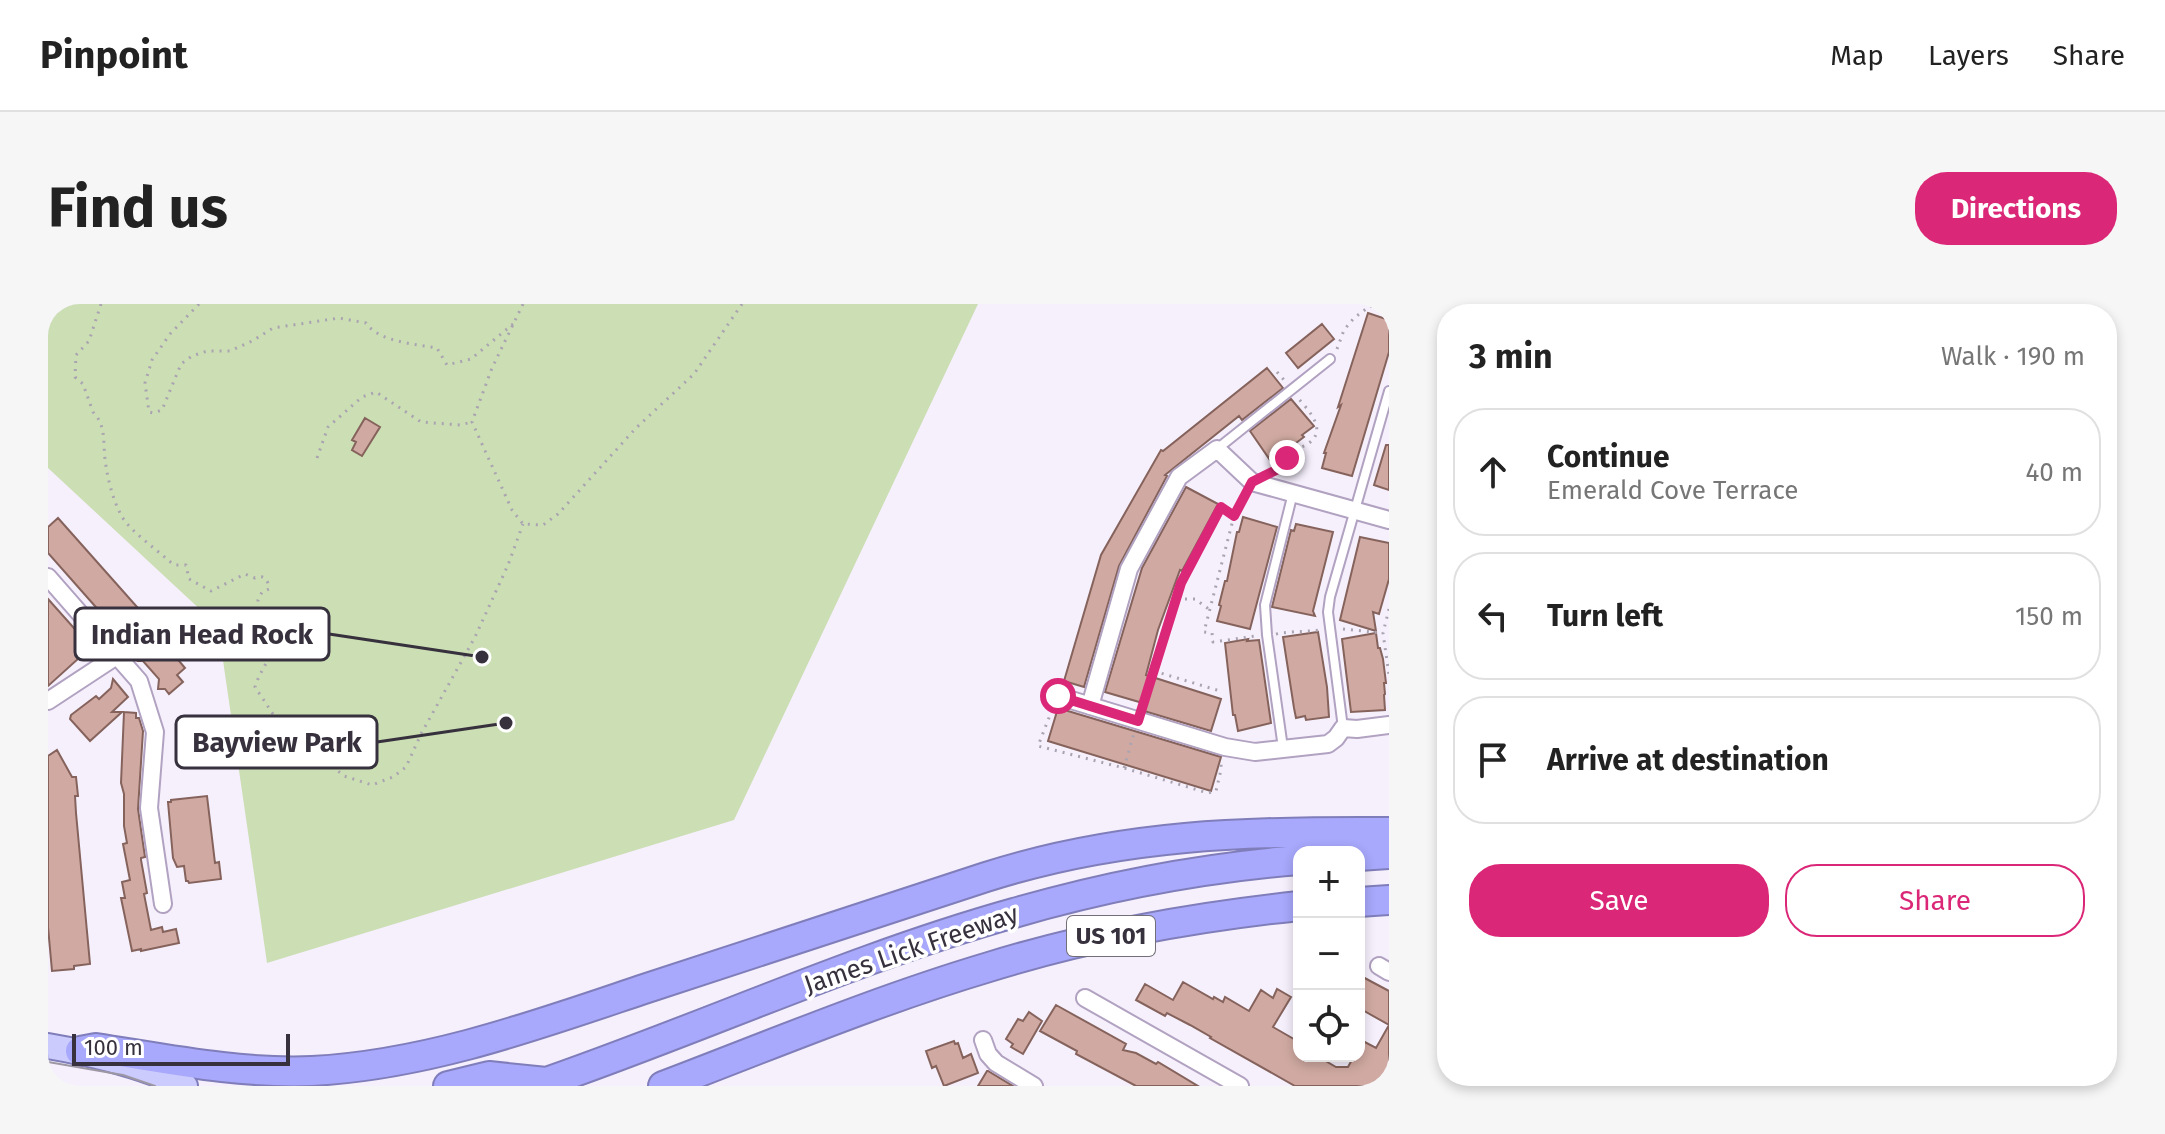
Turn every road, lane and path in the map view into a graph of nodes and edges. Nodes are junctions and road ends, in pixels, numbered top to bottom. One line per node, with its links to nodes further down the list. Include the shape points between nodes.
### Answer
1 (101, 304): 20 (path, via 89,341 76,355 75,377 102,426 120,514 169,561 186,565 189,579 205,589 245,574 268,581 269,589 258,600 258,616 270,618 278,635 255,687 273,714 297,738 306,739 315,760 327,762 344,776 372,785 406,767 475,637)
2 (200, 304): 7 (path, via 152,360 145,383 149,412 162,410 181,364 192,356 230,351 273,328 339,318 366,323 381,335 437,348 447,365 471,359)
3 (523, 304): 7 (path)
4 (742, 304): 20 (path, via 694,374 558,514 543,525)
5 (1370, 305): 6 (path); 8 (path, via 1344,330)
6 (1389, 310)
7 (513, 324): 12 (path)
8 (1330, 359): 10 (lane)
9 (1277, 372): 10 (path)
10 (1292, 390): 13 (lane); 15 (path, via 1314,417 1317,432 1282,467)
11 (1389, 391): 17 (lane)
12 (472, 422): 14 (path, via 421,422 376,392 362,397 328,427); 20 (path)
13 (1217, 449): 15 (street); 35 (street, via 1179,477 1129,569)
14 (317, 458)
15 (1252, 482): 16 (street); 18 (path)
16 (1293, 493): 17 (street); 27 (lane, via 1265,605)
17 (1354, 510): 19 (street); 25 (lane, via 1330,597)
18 (1234, 516): 22 (path, via 1221,507); 24 (path)
19 (1389, 520)
20 (523, 524)
21 (48, 577): 29 (street)
22 (1176, 599): 24 (path, via 1195,599); 30 (path)
23 (1389, 609): 26 (path)
24 (1210, 610): 27 (path, via 1204,632 1212,633 1213,642)
25 (1330, 628): 26 (path); 27 (path); 38 (lane)
26 (1383, 633): 28 (path)
27 (1267, 635): 40 (lane)
28 (1387, 647): 31 (path)
29 (118, 655): 34 (street); 48 (street, via 139,681 155,732 149,808)
30 (1154, 671): 32 (path); 36 (path)
31 (1389, 675)
32 (1220, 691)
33 (1058, 696): 35 (street); 41 (path, via 1038,746)
34 (48, 701)
35 (1090, 706): 36 (street)
36 (1138, 721): 39 (street); 41 (path)
37 (1389, 725): 38 (street)
38 (1343, 728): 40 (street, via 1328,744)
39 (1225, 747): 40 (street); 41 (path, via 1216,791 1208,793)
40 (1284, 749)
41 (1124, 768)
42 (1389, 832): 53 (highway, via 1193,837 1054,857 519,1030 393,1062 270,1070 96,1048)
43 (1389, 854): 44 (highway)
44 (1365, 856)
45 (1293, 861): 54 (highway, James Lick Freeway / US 101, via 1169,876 1012,913)
46 (1389, 900): 47 (highway)
47 (1365, 902)
48 (163, 904)
49 (1293, 907): 57 (highway, James Lick Freeway / US 101, via 1148,929 991,966)
50 (1085, 998): 59 (street)
51 (983, 1040): 58 (street, via 996,1063)
52 (48, 1046): 53 (main road)
53 (80, 1051): 55 (main road, via 155,1072)
54 (541, 1084): 56 (highway, via 489,1076)
55 (184, 1086)
56 (448, 1086)
57 (663, 1086)
58 (1034, 1086)
59 (1240, 1086)

